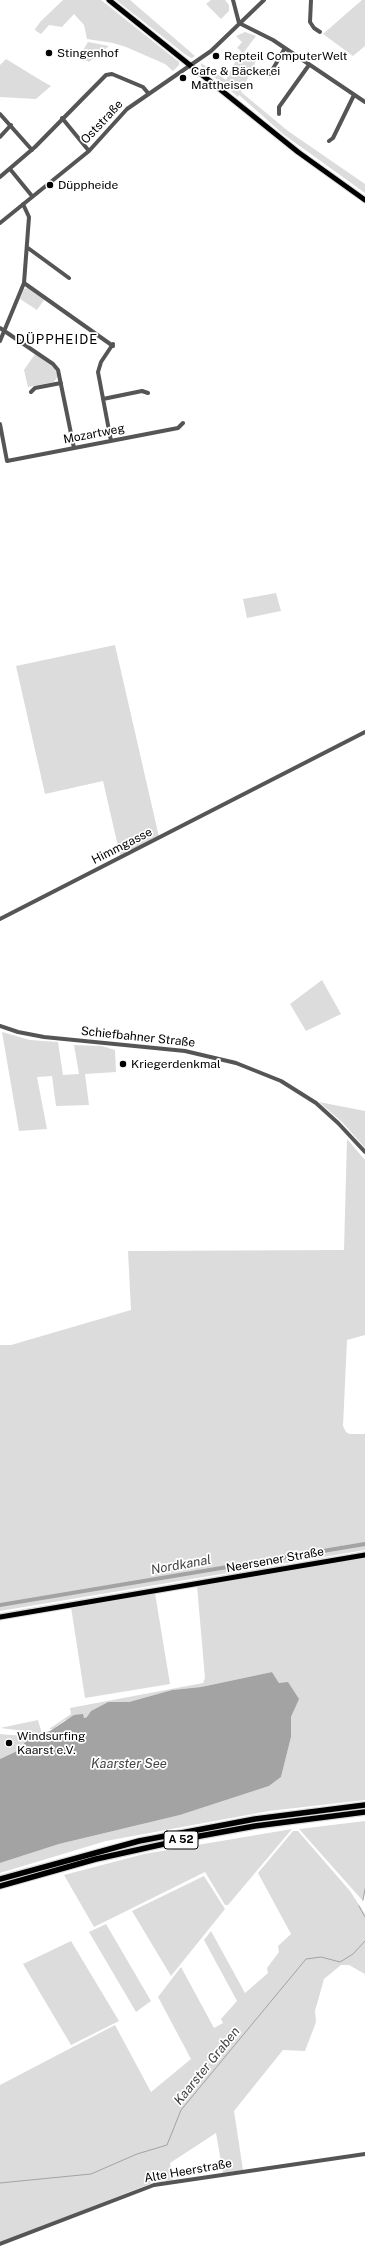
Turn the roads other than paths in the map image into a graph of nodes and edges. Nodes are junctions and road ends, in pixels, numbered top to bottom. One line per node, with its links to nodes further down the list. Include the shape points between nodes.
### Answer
1 (109, 0): 8 (main road)
2 (233, 0): 5 (street)
3 (264, 0): 5 (street, Oststraße)
4 (312, 0): 6 (street, via 310,22)
5 (239, 23): 7 (street); 8 (street, Oststraße, via 217,46)
6 (320, 32)
7 (285, 48): 9 (street); 10 (street)
8 (190, 65): 11 (street, Oststraße); 25 (main road, via 298,152)
9 (309, 65): 12 (street); 15 (street, via 279,107)
10 (270, 74)
11 (148, 93): 16 (street, via 143,87 108,74 84,94); 21 (street, Oststraße, via 120,115)
12 (354, 95): 13 (street); 19 (street, via 333,138)
13 (365, 102)
14 (0, 114): 17 (street)
15 (279, 114)
16 (62, 118): 20 (street); 21 (street)
17 (11, 125): 18 (street); 20 (street)
18 (0, 137)
19 (329, 141)
20 (32, 150): 22 (street)
21 (89, 151): 24 (street, Oststraße)
22 (10, 168): 23 (street); 24 (street)
23 (0, 177)
24 (32, 196): 26 (street, Oststraße)
25 (365, 200)
26 (22, 204): 27 (street, Oststraße); 28 (street, via 29,215)
27 (0, 223)
28 (28, 248): 29 (street); 30 (street)
29 (69, 278)
30 (24, 283): 31 (street); 36 (street, via 113,345 99,369)
31 (2, 329): 32 (street); 33 (street, via 53,364 59,372)
32 (0, 341)
33 (61, 383): 34 (street, via 35,388); 40 (street)
34 (31, 392)
35 (148, 393): 36 (street, via 142,391)
36 (103, 399): 39 (street)
37 (183, 422): 39 (street, Mozartweg, via 178,428)
38 (0, 424): 40 (street, Mozartweg, via 7,461)
39 (111, 441): 40 (street, Mozartweg)
40 (74, 448)
41 (365, 732): 42 (street, Himmgasse)
42 (0, 919)
43 (0, 1026): 44 (street, Schiefbahner Straße, via 44,1037 185,1051 236,1063 281,1081 316,1103)
44 (365, 1152)
45 (365, 1555): 46 (main road, Neersener Straße)
46 (0, 1617)
47 (365, 1805): 49 (highway, A 52, via 255,1820 147,1840)
48 (365, 1812): 50 (highway, A 52, via 255,1826 170,1842)
49 (0, 1879)
50 (0, 1886)
51 (365, 2154): 52 (street, Alte Heerstraße, via 154,2185)
52 (0, 2244)

